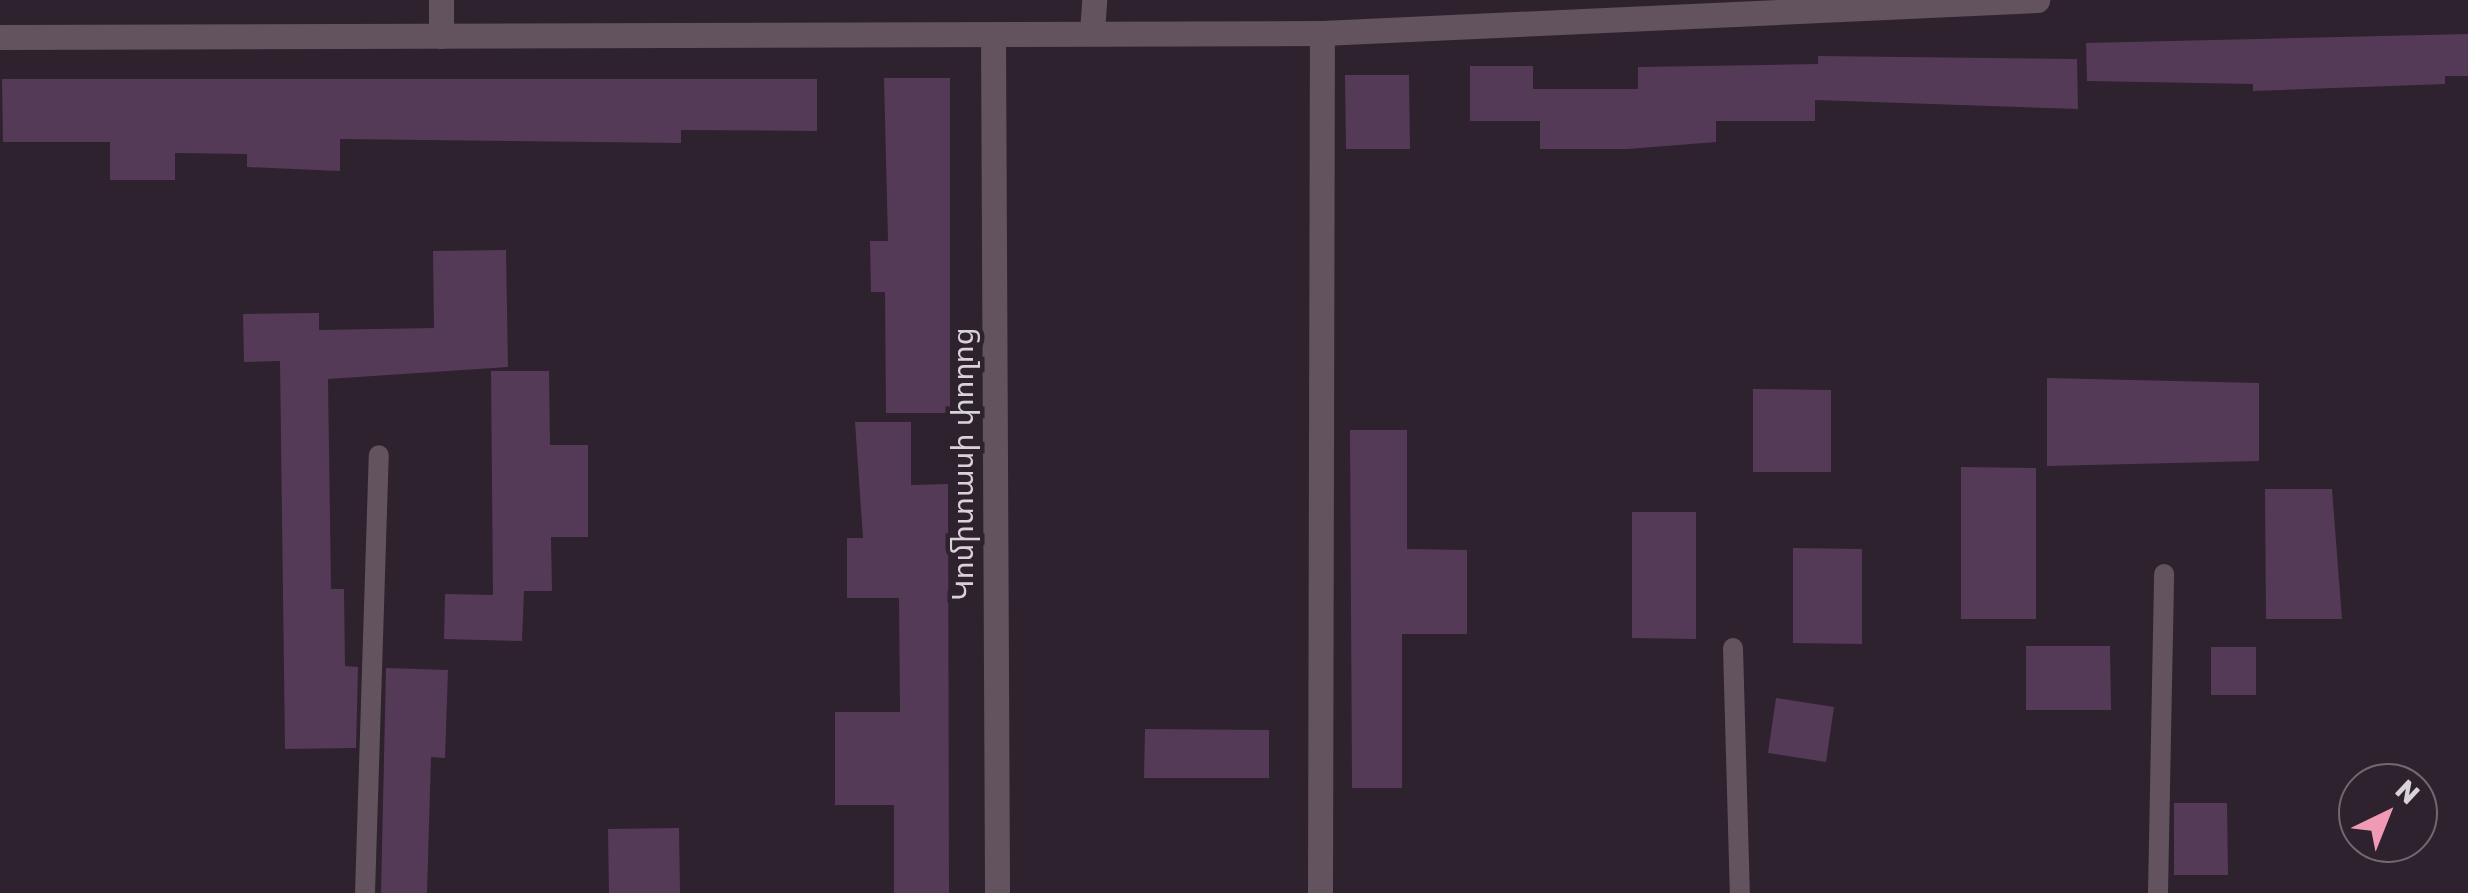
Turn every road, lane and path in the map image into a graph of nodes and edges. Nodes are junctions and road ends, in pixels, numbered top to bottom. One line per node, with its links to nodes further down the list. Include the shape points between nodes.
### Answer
1 (441, 0): 8 (street)
2 (1094, 0): 5 (street)
3 (2036, 0): 4 (street)
4 (1686, 6): 6 (street)
5 (1092, 32): 6 (street); 7 (street)
6 (1322, 32): 15 (street)
7 (994, 35): 8 (street); 14 (street, Կոմիտասի փողոց)
8 (442, 36): 9 (street)
9 (0, 37)
10 (379, 455): 13 (lane)
11 (2164, 574): 17 (lane)
12 (1734, 648): 16 (lane)
13 (364, 893)
14 (997, 893)
15 (1320, 893)
16 (1740, 893)
17 (2158, 893)

